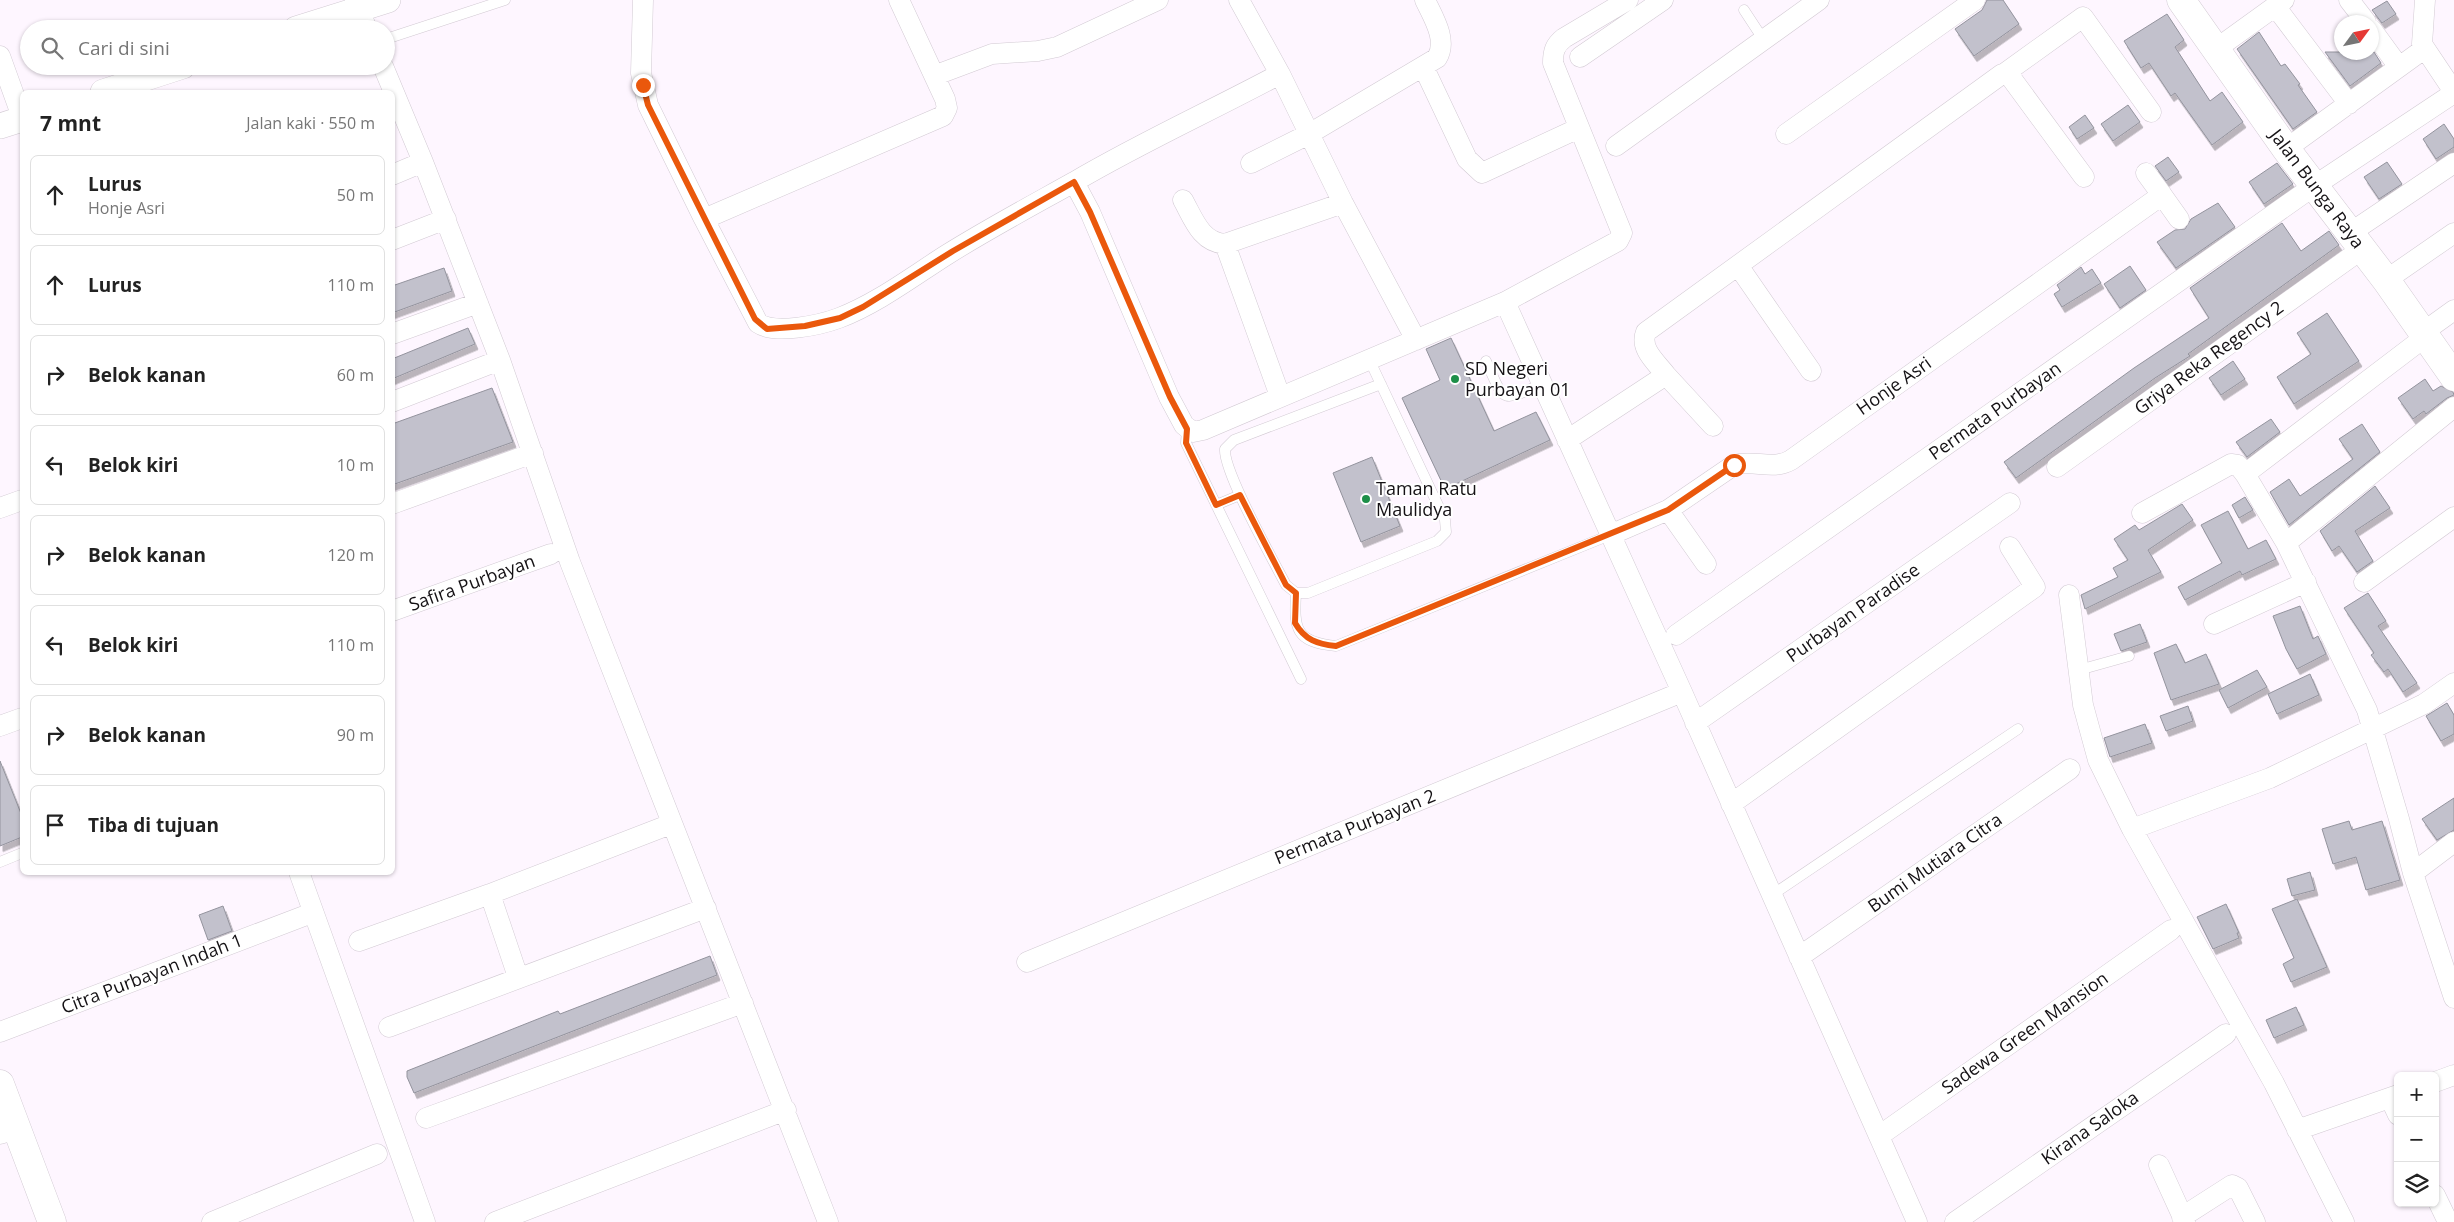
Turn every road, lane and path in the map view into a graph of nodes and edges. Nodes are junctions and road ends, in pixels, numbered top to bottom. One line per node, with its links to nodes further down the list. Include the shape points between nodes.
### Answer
1 (388, 0): 17 (street)
2 (505, 0): 20 (lane)
3 (643, 0): 60 (street, via 641,73 648,105)
4 (899, 0): 33 (street)
5 (1158, 0): 33 (street, via 1056,46 1038,52 992,54)
6 (1239, 0): 30 (street)
7 (1426, 0): 27 (street, via 1439,30 1442,48 1437,58)
8 (1628, 0): 43 (street, via 1564,38 1553,52 1553,63)
9 (1663, 0): 26 (street)
10 (1819, 0): 21 (street)
11 (1975, 0): 45 (street)
12 (2181, 0): 23 (main road, Jalan Bunga Raya)
13 (2349, 0): 18 (street)
14 (2424, 0): 24 (street, via 2421,35)
15 (2280, 3): 23 (street); 38 (street)
16 (1744, 10): 21 (lane)
17 (360, 12): 19 (street)
18 (2361, 15)
19 (330, 20)
20 (395, 36)
21 (1763, 39): 46 (street)
22 (2379, 40): 28 (street)
23 (2216, 49): 47 (main road, Jalan Bunga Raya)
24 (2424, 49): 28 (street); 34 (street)
25 (0, 56): 39 (street)
26 (1580, 57)
27 (1424, 68): 43 (street, via 1467,159 1482,174); 44 (street)
28 (2398, 68): 38 (street)
29 (2006, 73): 40 (street, via 2083,17); 53 (street); 66 (street)
30 (1280, 74): 44 (street); 54 (street, via 1150,139)
31 (155, 75): 35 (street)
32 (386, 75): 36 (street)
33 (936, 75): 60 (street, via 947,108 943,116)
34 (2452, 84): 55 (street, Permata Purbayan)
35 (109, 90)
36 (391, 90)
37 (395, 102): 48 (street)
38 (2349, 104): 47 (street)
39 (20, 112)
40 (2151, 112)
41 (20, 119): 42 (street)
42 (0, 126)
43 (1579, 128): 69 (street, via 1621,238)
44 (1309, 134): 49 (street); 58 (street)
45 (1786, 134)
46 (1616, 146)
47 (2286, 149): 55 (main road, Jalan Bunga Raya)
48 (423, 162): 52 (street); 59 (street)
49 (1251, 163)
50 (2454, 164): 64 (street, Griya Reka Regency 2)
51 (2146, 173): 56 (street)
52 (395, 174)
53 (2084, 177)
54 (1074, 182): 60 (street, via 863,307 828,322 780,329 767,329 755,319); 86 (street)
55 (2314, 186): 64 (main road, Jalan Bunga Raya); 111 (street, Permata Purbayan)
56 (2162, 195): 61 (street); 97 (street, Honje Asri, via 1791,460 1778,465 1743,462 1734,465)
57 (1183, 200): 65 (street, via 1206,238 1213,243)
58 (1343, 202): 65 (street); 73 (street)
59 (446, 219): 63 (street); 68 (street)
60 (704, 219)
61 (2179, 219)
62 (2454, 233): 67 (street)
63 (395, 239)
64 (2356, 241): 67 (main road, Jalan Bunga Raya); 89 (street, Griya Reka Regency 2)
65 (1225, 244): 82 (street)
66 (1739, 267): 77 (street); 78 (street, via 1646,332 1643,340 1646,349)
67 (2386, 280): 72 (main road, Jalan Bunga Raya)
68 (478, 302): 71 (street); 75 (street)
69 (1505, 302): 73 (street); 81 (street)
70 (2454, 310): 72 (street)
71 (395, 333)
72 (2424, 335): 79 (main road, Jalan Bunga Raya); 90 (street)
73 (1416, 340): 74 (street)
74 (1369, 359): 80 (lane); 82 (street)
75 (500, 360): 83 (street); 88 (street)
76 (1486, 361): 81 (lane, via 1506,397)
77 (1811, 372)
78 (1666, 375): 85 (street); 87 (street)
79 (2454, 377)
80 (1381, 384): 91 (lane, via 1229,444 1225,449 1226,463); 107 (lane, via 1445,520 1446,532 1437,541 1308,593)
81 (1542, 384): 87 (street)
82 (1280, 396): 86 (street, via 1203,430 1193,432)
83 (395, 401)
84 (2454, 407): 101 (street)
85 (1712, 426)
86 (1187, 429): 95 (lane, via 1186,443)
87 (1567, 440): 100 (street)
88 (533, 453): 93 (street); 124 (street, via 570,562)
89 (2057, 467)
90 (2245, 474): 98 (street, via 2238,465 2231,464); 101 (street)
91 (1240, 495): 95 (lane); 107 (lane, via 1286,585)
92 (20, 501): 96 (street)
93 (395, 503)
94 (2010, 503): 118 (street, Purbayan Paradise)
95 (1216, 505): 114 (lane)
96 (0, 508)
97 (1668, 510): 100 (street, Honje Asri); 104 (street)
98 (2142, 513)
99 (2454, 517): 106 (street)
100 (1610, 535): 107 (lane, via 1336,646 1314,642 1298,629 1295,623); 116 (street)
101 (2286, 543): 105 (street)
102 (2010, 547): 123 (street, via 2035,587)
103 (552, 554): 109 (street, Safira Purbayan)
104 (1706, 564)
105 (2306, 582): 110 (street); 120 (street)
106 (2364, 582)
107 (1296, 593)
108 (2069, 595): 113 (street)
109 (395, 610)
110 (2214, 624)
111 (1676, 635)
112 (2129, 656): 113 (lane)
113 (2078, 670): 125 (street, via 2095,752)
114 (1301, 679)
115 (2454, 683): 120 (street, via 2424,704)
116 (1682, 692): 118 (street); 139 (street, Permata Purbayan 2)
117 (20, 719): 119 (street)
118 (1695, 723): 123 (street)
119 (0, 726)
120 (2373, 728): 125 (street, via 2270,778); 129 (street)
121 (2018, 729): 132 (lane)
122 (2070, 769): 138 (street, Bumi Mutiara Citra)
123 (1732, 804): 132 (street)
124 (671, 824): 131 (street); 133 (street)
125 (2132, 829): 152 (street)
126 (2454, 842): 129 (street)
127 (20, 854): 128 (lane)
128 (0, 862)
129 (2413, 873): 137 (street)
130 (300, 875): 161 (street)
131 (490, 894): 136 (street); 140 (street)
132 (1772, 895): 138 (street)
133 (706, 908): 140 (street); 142 (street)
134 (304, 916): 144 (street, Citra Purbayan Indah 1)
135 (2171, 930): 154 (street, Sadewa Green Mansion)
136 (359, 941)
137 (2448, 955): 141 (street)
138 (1800, 957): 154 (street)
139 (1028, 962)
140 (518, 978): 143 (street)
141 (2454, 998)
142 (743, 1003): 150 (street); 151 (street)
143 (389, 1027)
144 (0, 1032)
145 (2226, 1034): 165 (street, Kirana Saloka)
146 (2454, 1075): 147 (street)
147 (2439, 1081)
148 (0, 1084): 153 (main road)
149 (2394, 1103): 152 (street)
150 (786, 1110): 162 (street); 163 (street)
151 (426, 1118)
152 (2297, 1130): 167 (street)
153 (9, 1132): 159 (main road)
154 (1879, 1136): 164 (street)
155 (378, 1154): 160 (street)
156 (2159, 1165): 158 (street)
157 (2439, 1203): 168 (street)
158 (2183, 1220): 166 (street, via 2232,1185 2238,1188)
159 (52, 1222)
160 (212, 1222)
161 (425, 1222)
162 (495, 1222)
163 (828, 1222)
164 (1917, 1222)
165 (1954, 1222)
166 (2255, 1222)
167 (2344, 1222)
168 (2448, 1222)

